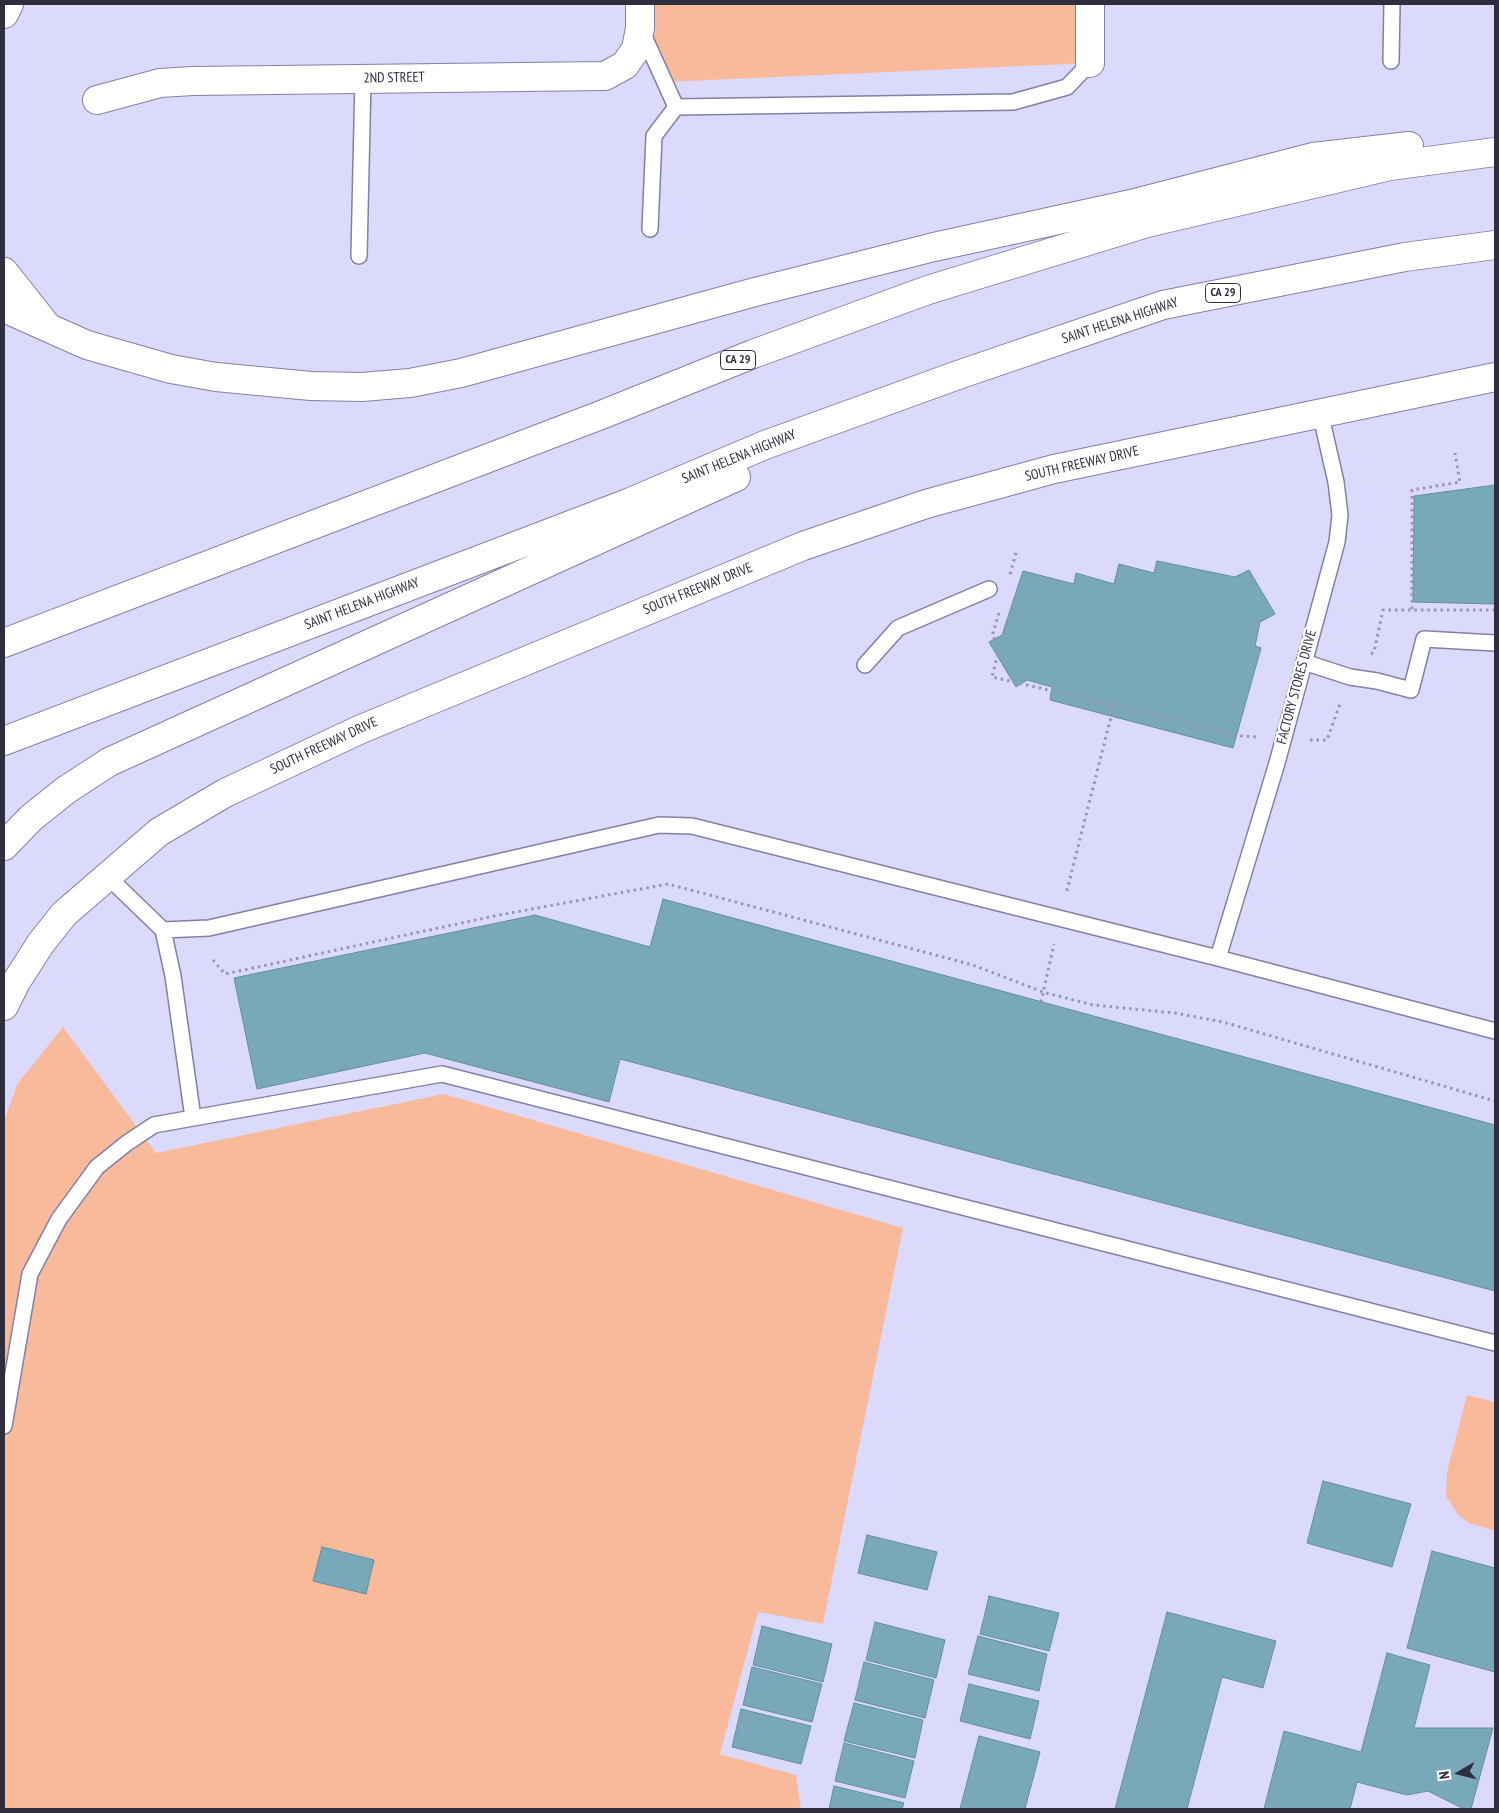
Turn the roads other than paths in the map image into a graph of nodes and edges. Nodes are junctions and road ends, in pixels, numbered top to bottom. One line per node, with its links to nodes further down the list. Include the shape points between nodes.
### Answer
1 (9, 4): 4 (main road)
2 (1090, 4): 7 (main road)
3 (1392, 4): 6 (lane)
4 (4, 14)
5 (640, 16): 8 (main road, 2ND STREET, via 636,49 625,65 605,76); 10 (lane)
6 (1391, 61)
7 (1090, 63): 10 (lane, via 1067,87 1013,102)
8 (363, 79): 9 (main road, 2ND STREET, via 193,80 160,83); 15 (lane)
9 (97, 100)
10 (676, 107): 13 (lane, via 654,136)
11 (1495, 139): 18 (main road, via 1453,140 1313,157 1131,204 934,247 755,292 461,373 410,383 362,387 216,378 125,357)
12 (1495, 152): 23 (main road, CA 29, via 1390,166 1146,223 928,290 753,354)
13 (650, 229)
14 (1495, 245): 19 (main road, SAINT HELENA HIGHWAY / CA 29, via 1405,256 1163,305)
15 (359, 256)
16 (4, 272): 18 (main road)
17 (4, 308): 18 (main road)
18 (48, 329)
19 (958, 375): 27 (main road, SAINT HELENA HIGHWAY / CA 29, via 765,445 628,503); 28 (main road, via 109,762 31,818)
20 (1495, 377): 21 (main road, SOUTH FREEWAY DRIVE)
21 (1320, 412): 25 (lane, FACTORY STORES DRIVE, via 1340,515 1337,542); 29 (main road, SOUTH FREEWAY DRIVE, via 1054,469 926,504 803,546 359,730 234,788 159,832)
22 (988, 589): 26 (lane, via 898,628)
23 (4, 643)
24 (1495, 643): 25 (lane, via 1424,639 1411,690 1350,677)
25 (1304, 662): 31 (lane, FACTORY STORES DRIVE)
26 (865, 665)
27 (4, 741)
28 (4, 846)
29 (107, 876): 30 (lane); 32 (main road, SOUTH FREEWAY DRIVE, via 64,914 16,982)
30 (163, 930): 31 (lane, via 209,928 659,825 692,826); 34 (lane, via 173,976)
31 (1218, 958): 33 (lane)
32 (4, 1006)
33 (1495, 1031)
34 (193, 1118): 35 (lane, via 442,1074); 36 (lane, via 154,1125 97,1167 65,1212 30,1274)
35 (1495, 1342)
36 (7, 1373): 37 (lane)
37 (4, 1426)

